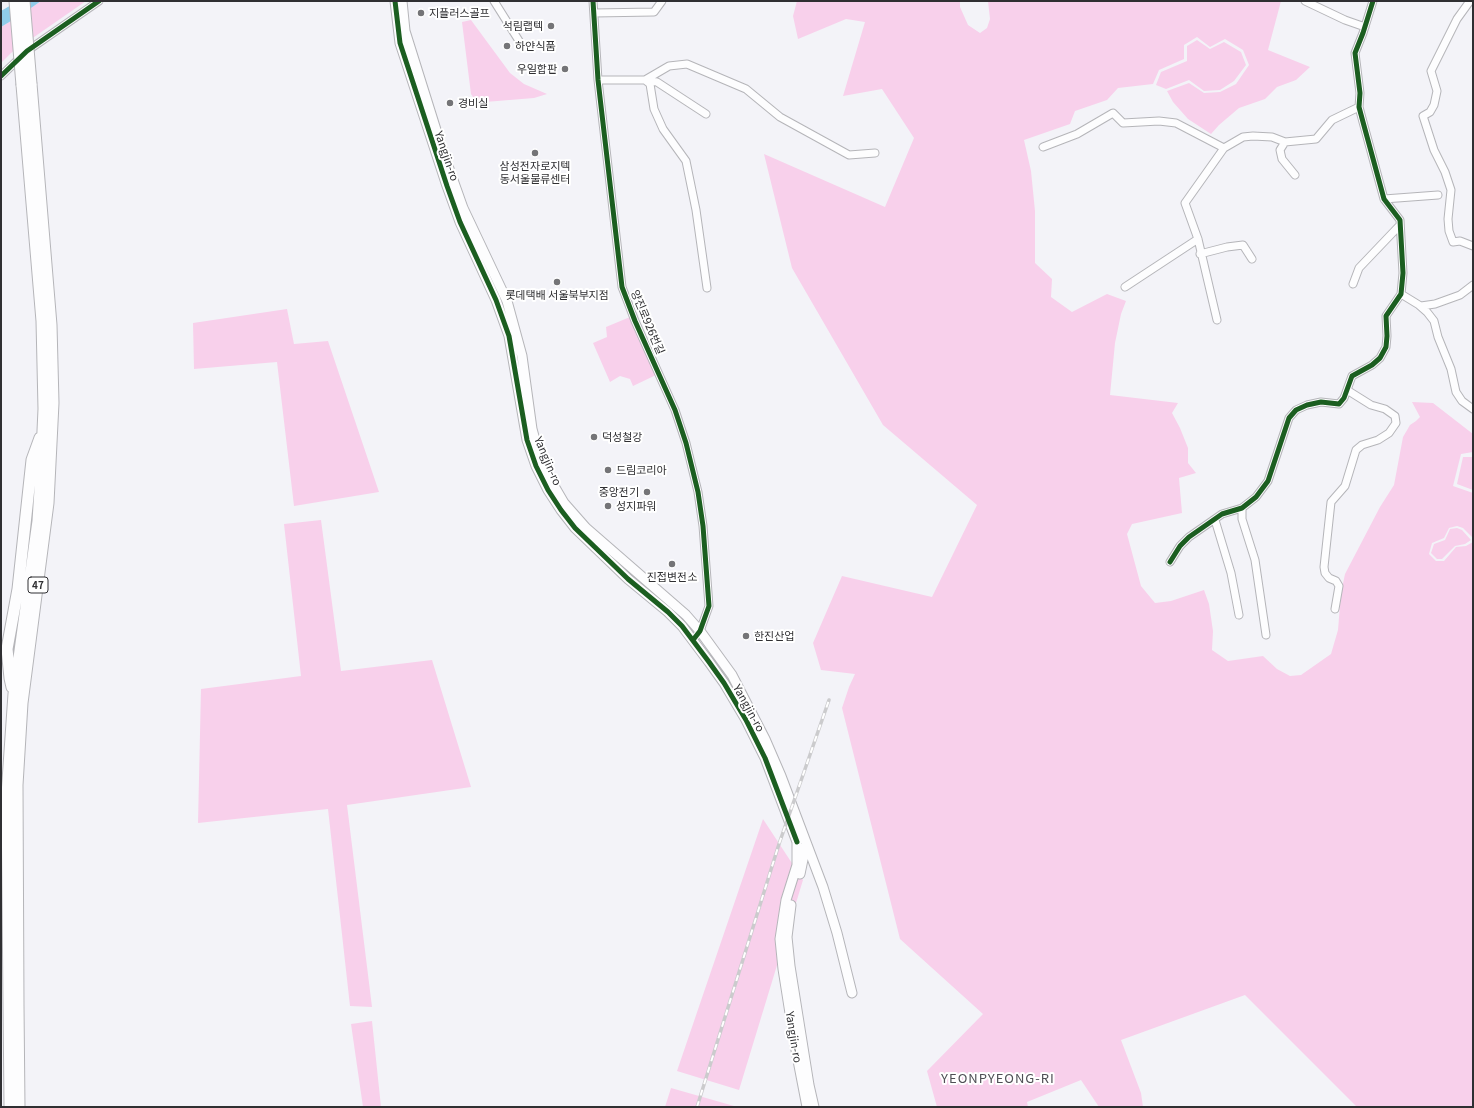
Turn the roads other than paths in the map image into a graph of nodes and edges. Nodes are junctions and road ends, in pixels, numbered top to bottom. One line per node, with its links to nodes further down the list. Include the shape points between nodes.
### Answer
1 (15, 1): 18 (highway, 47, bridge)
2 (24, 1): 18 (highway, 47, bridge)
3 (99, 1): 15 (street, via 27,51)
4 (395, 1): 49 (main road, Yangjin-ro, via 400,43 440,166 460,222 496,300 509,336 527,440 536,466 554,500 575,528 628,579 668,612)
5 (402, 1): 47 (main road, Yangjin-ro, via 405,31 442,149 463,208 507,301 522,356 532,429 550,479 564,503 586,528 686,615)
6 (494, 1): 14 (street)
7 (593, 1): 12 (street, 양진로926번길)
8 (662, 1): 12 (street, via 654,12)
9 (1305, 1): 13 (street, via 1345,20)
10 (1373, 1): 13 (street)
11 (1470, 1): 30 (street, via 1457,19 1431,71 1437,91 1434,105 1430,112 1423,116 1451,190 1449,232 1453,242 1460,241)
12 (594, 13): 16 (street, 양진로926번길)
13 (1365, 26): 19 (street, via 1355,53)
14 (521, 44)
15 (1, 76)
16 (598, 80): 17 (street); 47 (street, 양진로926번길, via 622,287 675,410 698,492 709,606)
17 (645, 80): 20 (street, via 657,82); 24 (street, via 669,66 687,64 746,88 780,117 849,155); 36 (street, via 650,84 654,109 663,129 686,161)
18 (27, 85): 52 (highway, 47, via 42,321 44,426 38,521 14,694 7,795); 52 (highway, 47, via 51,325 53,403 48,503 22,703 17,785)
19 (1359, 106): 21 (street, via 1332,120 1316,139); 27 (street)
20 (706, 114)
21 (1285, 142): 23 (street, via 1272,137 1253,136 1243,137); 25 (street, via 1280,150 1282,159)
22 (1043, 147): 23 (street, via 1077,134 1113,113 1122,123 1176,123)
23 (1224, 148): 29 (street, via 1186,203)
24 (875, 153)
25 (1295, 175)
26 (1438, 195): 27 (street)
27 (1384, 199): 28 (street, via 1400,220)
28 (1400, 225): 33 (street, via 1359,268); 37 (street)
29 (1198, 239): 31 (street); 35 (street)
30 (1473, 246)
31 (1200, 254): 32 (street, via 1226,247 1243,246); 39 (street)
32 (1252, 259)
33 (1353, 284)
34 (1473, 285): 38 (street, via 1460,295)
35 (1125, 287)
36 (707, 288)
37 (1401, 294): 38 (street); 40 (street, via 1386,316 1386,346 1380,358 1352,376)
38 (1421, 306): 41 (street, via 1434,321 1451,369 1456,392 1462,401)
39 (1217, 320)
40 (1347, 390): 42 (street, via 1339,404 1321,402 1296,410 1289,418 1268,481); 45 (street, via 1371,405 1385,409 1395,416 1396,423 1378,440 1362,445 1356,450 1345,486 1331,502 1324,567 1329,578 1336,581 1339,586)
41 (1473, 409)
42 (1242, 508): 43 (street, via 1222,514); 48 (street, via 1242,519 1255,560)
43 (1215, 520): 44 (street, via 1189,537); 46 (street, via 1231,573)
44 (1170, 562)
45 (1335, 609)
46 (1239, 615)
47 (700, 631): 49 (street, 양진로926번길); 50 (main road, Yangjin-ro, via 732,675 765,739)
48 (1266, 636)
49 (693, 640): 55 (main road, Yangjin-ro, via 724,683 746,720 765,758 798,842 796,865 786,900 780,939 795,1045)
50 (806, 844): 51 (main road, Yangjin-ro, via 823,886); 56 (main road, Yangjin-ro, via 792,898 787,937)
51 (852, 994)
52 (14, 1086): 53 (highway, 47); 54 (highway, 47)
53 (10, 1107)
54 (19, 1107)
55 (807, 1107)
56 (814, 1107)

